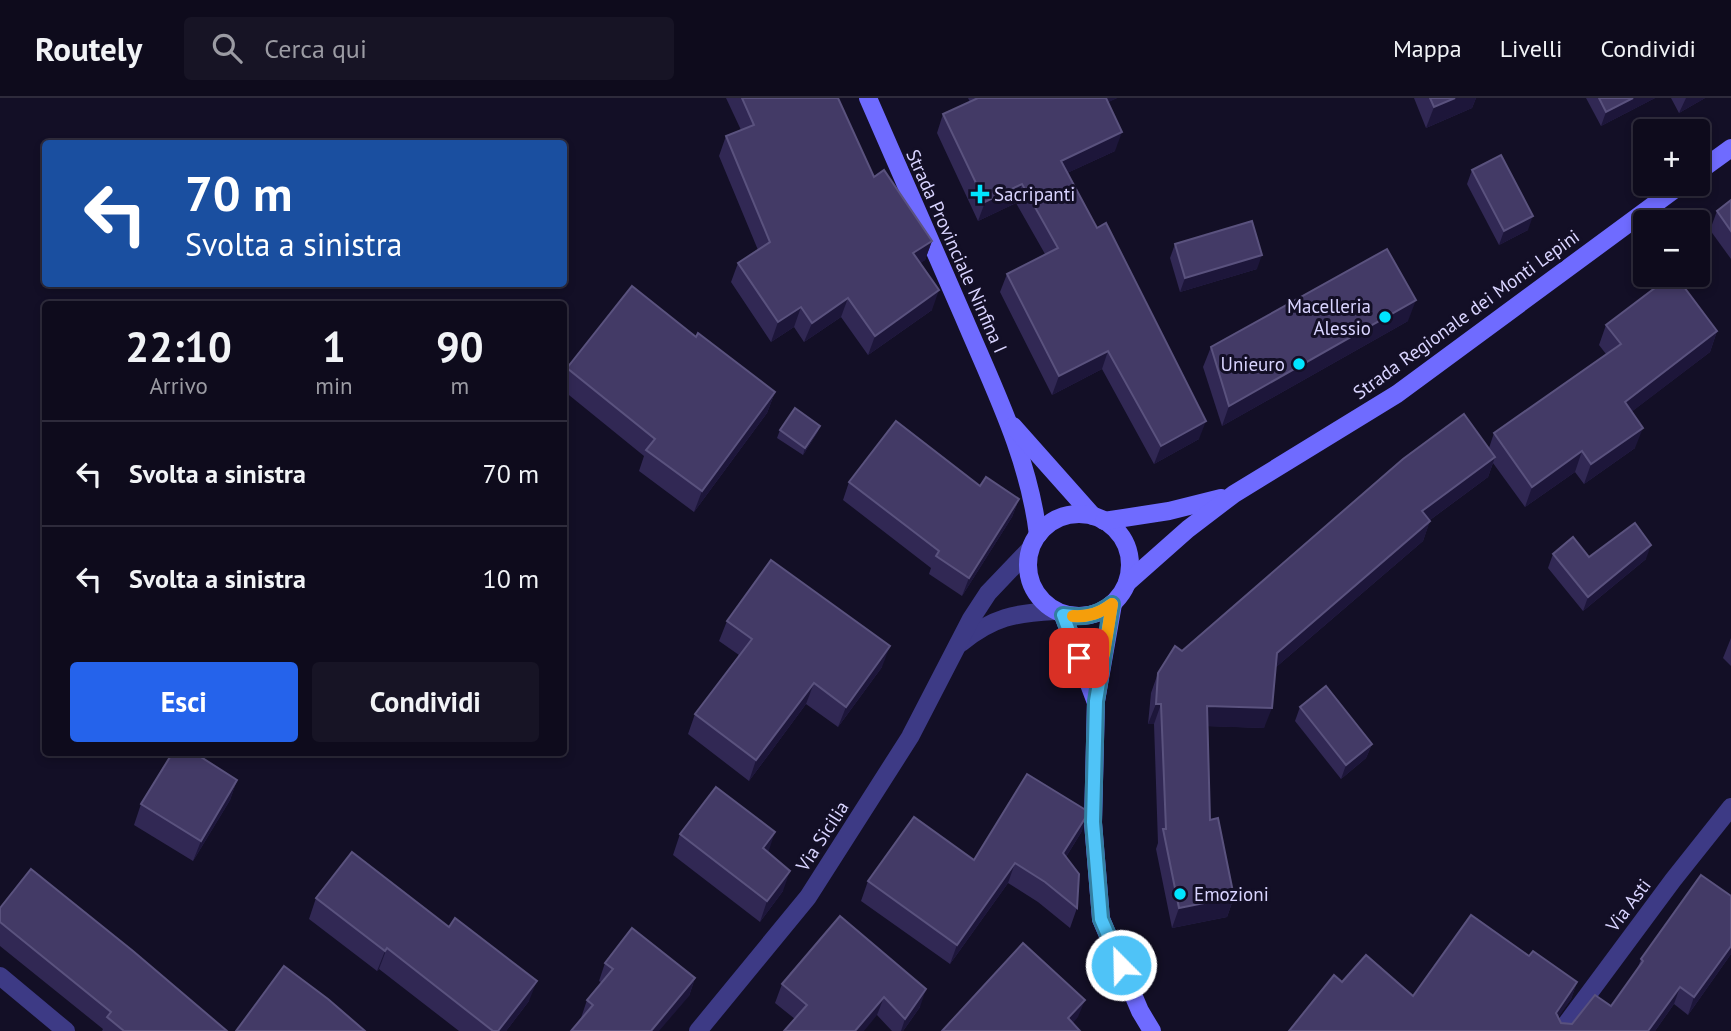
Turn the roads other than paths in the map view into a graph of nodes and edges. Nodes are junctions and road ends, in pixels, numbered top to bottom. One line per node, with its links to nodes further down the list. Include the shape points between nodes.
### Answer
1 (868, 98): 5 (street, Strada Provinciale Ninfina I)
2 (1731, 148): 3 (street)
3 (1710, 163)
4 (1666, 196): 6 (street, Strada Regionale dei Monti Lepini, via 1397,394)
5 (1008, 421): 7 (street, Strada Provinciale Ninfina I); 8 (street, Strada Provinciale Ninfina I, via 1034,508)
6 (1234, 494): 7 (street, Strada Regionale dei Monti Lepini, via 1169,511); 9 (street, Strada Regionale dei Monti Lepini)
7 (1098, 518): 8 (street, via 1076,514 1058,518); 9 (street, via 1116,529 1124,541 1130,569)
8 (1034, 542): 11 (street, via 1027,563 1029,578 1044,603); 12 (street, Via Sicilia, via 988,593)
9 (1127, 583): 10 (street)
10 (1112, 604): 11 (street, via 1089,616); 13 (street)
11 (1059, 613): 12 (street, Via Sicilia, via 1024,612 994,620); 13 (street)
12 (956, 648): 17 (street, Via Sicilia, via 910,737 807,897)
13 (1096, 701): 18 (street, via 1093,822 1101,919)
14 (1731, 807): 19 (street, Via Asti)
15 (0, 976): 16 (street)
16 (66, 1031)
17 (698, 1031)
18 (1152, 1031)
19 (1561, 1031)

